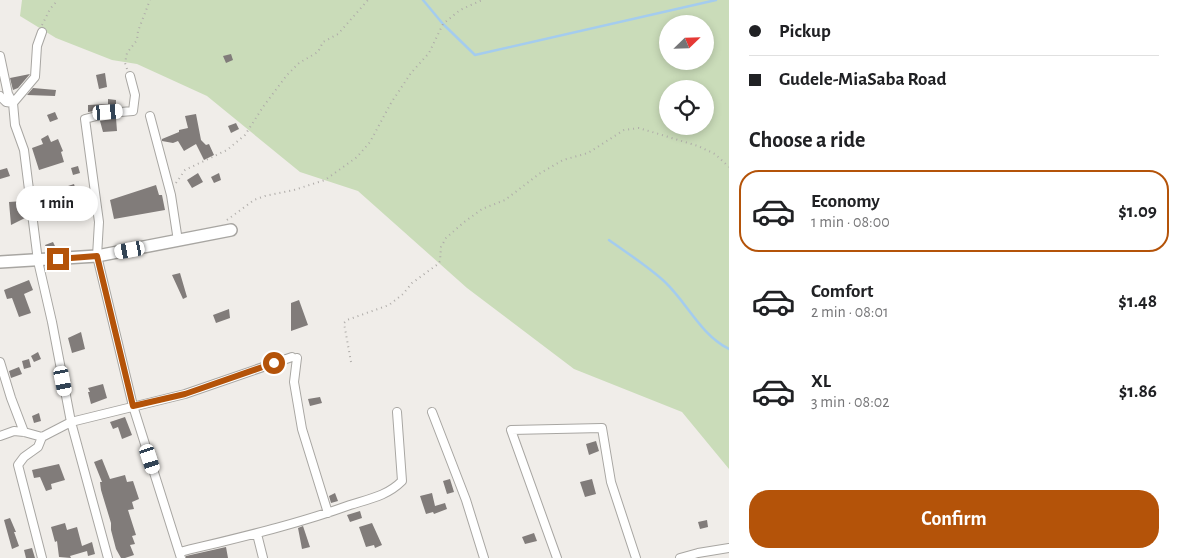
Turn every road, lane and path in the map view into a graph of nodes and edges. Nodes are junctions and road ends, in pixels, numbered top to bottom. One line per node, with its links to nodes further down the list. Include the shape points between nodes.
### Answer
1 (58, 0): 5 (path, via 50,9)
2 (150, 0): 7 (path, via 137,40 127,53 125,63)
3 (368, 0): 12 (path, via 338,34 323,42 318,52 287,75 245,135 228,150 185,170)
4 (482, 0): 13 (path, via 460,10 443,24 428,53 391,102 370,142 356,157 325,180 254,200)
5 (42, 32): 9 (street, via 34,77)
6 (0, 56): 9 (street)
7 (130, 76): 15 (street, via 135,95 133,111 108,112 85,119 99,222)
8 (0, 96): 9 (street)
9 (13, 103): 16 (street, via 14,125 24,150)
10 (150, 116): 12 (street)
11 (729, 167): 19 (path, via 715,154 698,146 639,128 624,130 588,153 563,160 505,200 463,223 446,238 438,264 389,305 347,320 344,323)
12 (171, 195): 14 (street)
13 (227, 226): 14 (street)
14 (178, 241): 15 (street)
15 (97, 256): 16 (street); 20 (street)
16 (38, 261): 17 (street); 23 (street)
17 (0, 262)
18 (0, 362): 24 (street)
19 (350, 362)
20 (133, 406): 23 (street); 27 (street, via 185,394 294,358 294,382 302,429); 30 (street)
21 (396, 412): 27 (street, via 402,481 392,491)
22 (432, 412): 35 (street, via 466,500)
23 (71, 422): 26 (street); 33 (street)
24 (24, 432): 25 (street, via 14,431); 26 (street)
25 (0, 436)
26 (42, 438): 32 (street, via 38,447 18,465)
27 (328, 513): 28 (street)
28 (256, 534): 30 (street); 34 (street)
29 (729, 548): 31 (street)
30 (181, 555)
31 (699, 555): 38 (street)
32 (42, 558)
33 (108, 558)
34 (263, 558)
35 (484, 558)
36 (558, 558): 37 (street, via 512,430 602,428 611,482)
37 (636, 558)
38 (680, 558)

